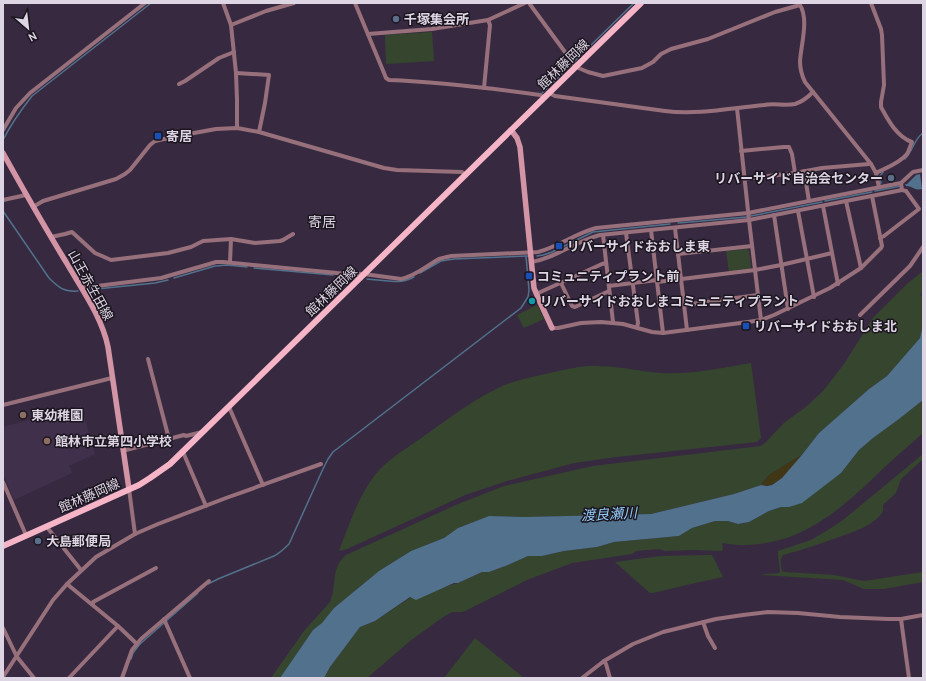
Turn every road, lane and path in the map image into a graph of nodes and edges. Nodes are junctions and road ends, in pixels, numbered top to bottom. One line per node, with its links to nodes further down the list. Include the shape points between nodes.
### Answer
1 (145, 3): 22 (street, via 30,93 16,108)
2 (223, 3): 10 (street)
3 (294, 3): 10 (street)
4 (355, 3): 11 (street)
5 (526, 3): 9 (street)
6 (529, 3): 13 (street)
7 (641, 3): 13 (main road, 館林藤岡線)
8 (871, 3): 31 (street, via 882,36 884,85 881,107 901,136 912,142 907,154 899,161)
9 (488, 20): 11 (street, via 432,29); 16 (street, via 490,24)
10 (231, 25): 12 (street)
11 (368, 34): 16 (street, via 389,80)
12 (234, 52): 14 (street); 15 (street, via 219,58)
13 (576, 67): 17 (street, via 603,76 642,68 671,49 708,39 774,12 800,5 804,19 800,62 803,78); 18 (main road, 館林藤岡線)
14 (236, 72): 21 (street); 24 (street, via 269,75)
15 (179, 84)
16 (484, 88): 19 (street, via 540,95)
17 (813, 92): 20 (street, via 794,104 765,104); 27 (street)
18 (549, 93): 19 (main road, 館林藤岡線); 20 (street, via 555,96 677,113)
19 (544, 98): 23 (main road, 館林藤岡線)
20 (737, 108): 25 (street)
21 (237, 128): 24 (street); 43 (street, via 216,129 155,141 125,174 43,201)
22 (3, 130)
23 (512, 130): 32 (main road, 館林藤岡線); 58 (main road, via 520,147)
24 (259, 132): 32 (street, via 384,168 462,172)
25 (741, 151): 30 (street, via 789,147); 33 (street)
26 (3, 153): 37 (main road, 山王赤生田線)
27 (871, 164): 29 (street); 31 (street)
28 (923, 170): 34 (street, via 913,172)
29 (804, 172): 30 (street); 40 (street)
30 (795, 173): 33 (street)
31 (876, 173): 35 (street)
32 (466, 175): 68 (main road, 館林藤岡線)
33 (744, 179): 45 (street)
34 (901, 183): 35 (street); 36 (street)
35 (879, 187): 40 (street)
36 (902, 190): 38 (street); 54 (street, via 906,191 919,209)
37 (26, 195): 39 (street); 43 (main road, 山王赤生田線)
38 (872, 196): 41 (street); 54 (street)
39 (3, 200)
40 (809, 201): 45 (street)
41 (846, 201): 42 (street); 66 (street)
42 (823, 206): 44 (street); 59 (street)
43 (33, 207): 53 (main road, 山王赤生田線)
44 (798, 211): 46 (street); 61 (street)
45 (748, 213): 47 (street); 58 (street, via 596,228 543,251)
46 (774, 215): 47 (street); 65 (street)
47 (749, 220): 48 (street); 56 (street)
48 (675, 228): 49 (street); 60 (street)
49 (651, 230): 50 (street); 70 (street)
50 (626, 233): 52 (street); 71 (street)
51 (293, 234): 55 (street, via 280,242 255,243)
52 (602, 235): 63 (street); 64 (street)
53 (51, 237): 55 (street, via 72,232 95,253 111,260 168,253 203,241); 75 (main road, 山王赤生田線)
54 (880, 238): 66 (street, via 881,248)
55 (231, 240): 62 (street)
56 (752, 246): 60 (street); 67 (street)
57 (923, 247): 82 (street, via 910,266)
58 (530, 252): 63 (main road); 68 (street, via 451,256 402,278)
59 (832, 253): 61 (street); 73 (street)
60 (678, 254): 69 (street)
61 (807, 260): 65 (street); 79 (street)
62 (230, 262): 68 (street); 75 (street, via 216,262 161,278)
63 (531, 262): 77 (main road)
64 (606, 263): 72 (street); 74 (street)
65 (781, 265): 67 (street); 81 (street)
66 (860, 268): 73 (street)
67 (755, 270): 69 (street); 78 (street)
68 (364, 274): 92 (main road, 館林藤岡線)
69 (681, 279): 70 (street); 80 (street)
70 (657, 281): 71 (street); 88 (street)
71 (633, 283): 74 (street); 85 (street)
72 (560, 284): 76 (street, via 575,307); 77 (street)
73 (838, 284): 79 (street)
74 (608, 286): 76 (street)
75 (81, 288): 90 (main road, 山王赤生田線, via 104,331)
76 (609, 291): 84 (street)
77 (536, 294): 86 (main road)
78 (758, 295): 80 (street); 83 (street)
79 (814, 297): 81 (street)
80 (684, 305): 87 (street)
81 (788, 309): 83 (street)
82 (860, 315)
83 (760, 320): 87 (street)
84 (613, 322): 85 (street); 86 (street, via 588,322)
85 (637, 327): 88 (street)
86 (552, 328)
87 (687, 330): 88 (street)
88 (663, 333)
89 (148, 359): 94 (street)
90 (112, 378): 91 (street); 95 (main road, 山王赤生田線)
91 (3, 405)
92 (228, 407): 93 (main road, 館林藤岡線); 99 (street)
93 (204, 431): 94 (street); 96 (main road, 館林藤岡線)
94 (170, 439): 95 (street)
95 (123, 449): 100 (main road, 山王赤生田線)
96 (183, 452): 100 (main road, 館林藤岡線, via 160,472); 101 (street)
97 (321, 464): 99 (street)
98 (3, 482): 104 (street)
99 (264, 485): 101 (street)
100 (129, 489): 102 (main road, 館林藤岡線); 103 (street)
101 (206, 506): 103 (street)
102 (46, 526): 104 (main road, 館林藤岡線); 107 (street)
103 (135, 534): 107 (street, via 96,556)
104 (26, 535): 105 (main road, 館林藤岡線)
105 (3, 546)
106 (156, 568): 110 (street)
107 (82, 570): 109 (street)
108 (209, 581): 112 (street)
109 (68, 584): 110 (street); 119 (street, via 45,611)
110 (92, 604): 115 (street)
111 (923, 615): 113 (street)
112 (164, 619): 117 (street); 125 (street)
113 (901, 619): 114 (street, via 768,612); 128 (street)
114 (703, 622): 118 (street); 120 (street, via 644,639)
115 (118, 626): 117 (street); 123 (street)
116 (3, 628): 119 (street)
117 (137, 644): 124 (street, via 130,654)
118 (715, 648)
119 (17, 657): 121 (street); 122 (street)
120 (604, 661): 126 (street); 127 (street)
121 (3, 677)
122 (34, 678)
123 (69, 678)
124 (122, 678)
125 (190, 678)
126 (582, 678)
127 (610, 678)
128 (909, 678)

